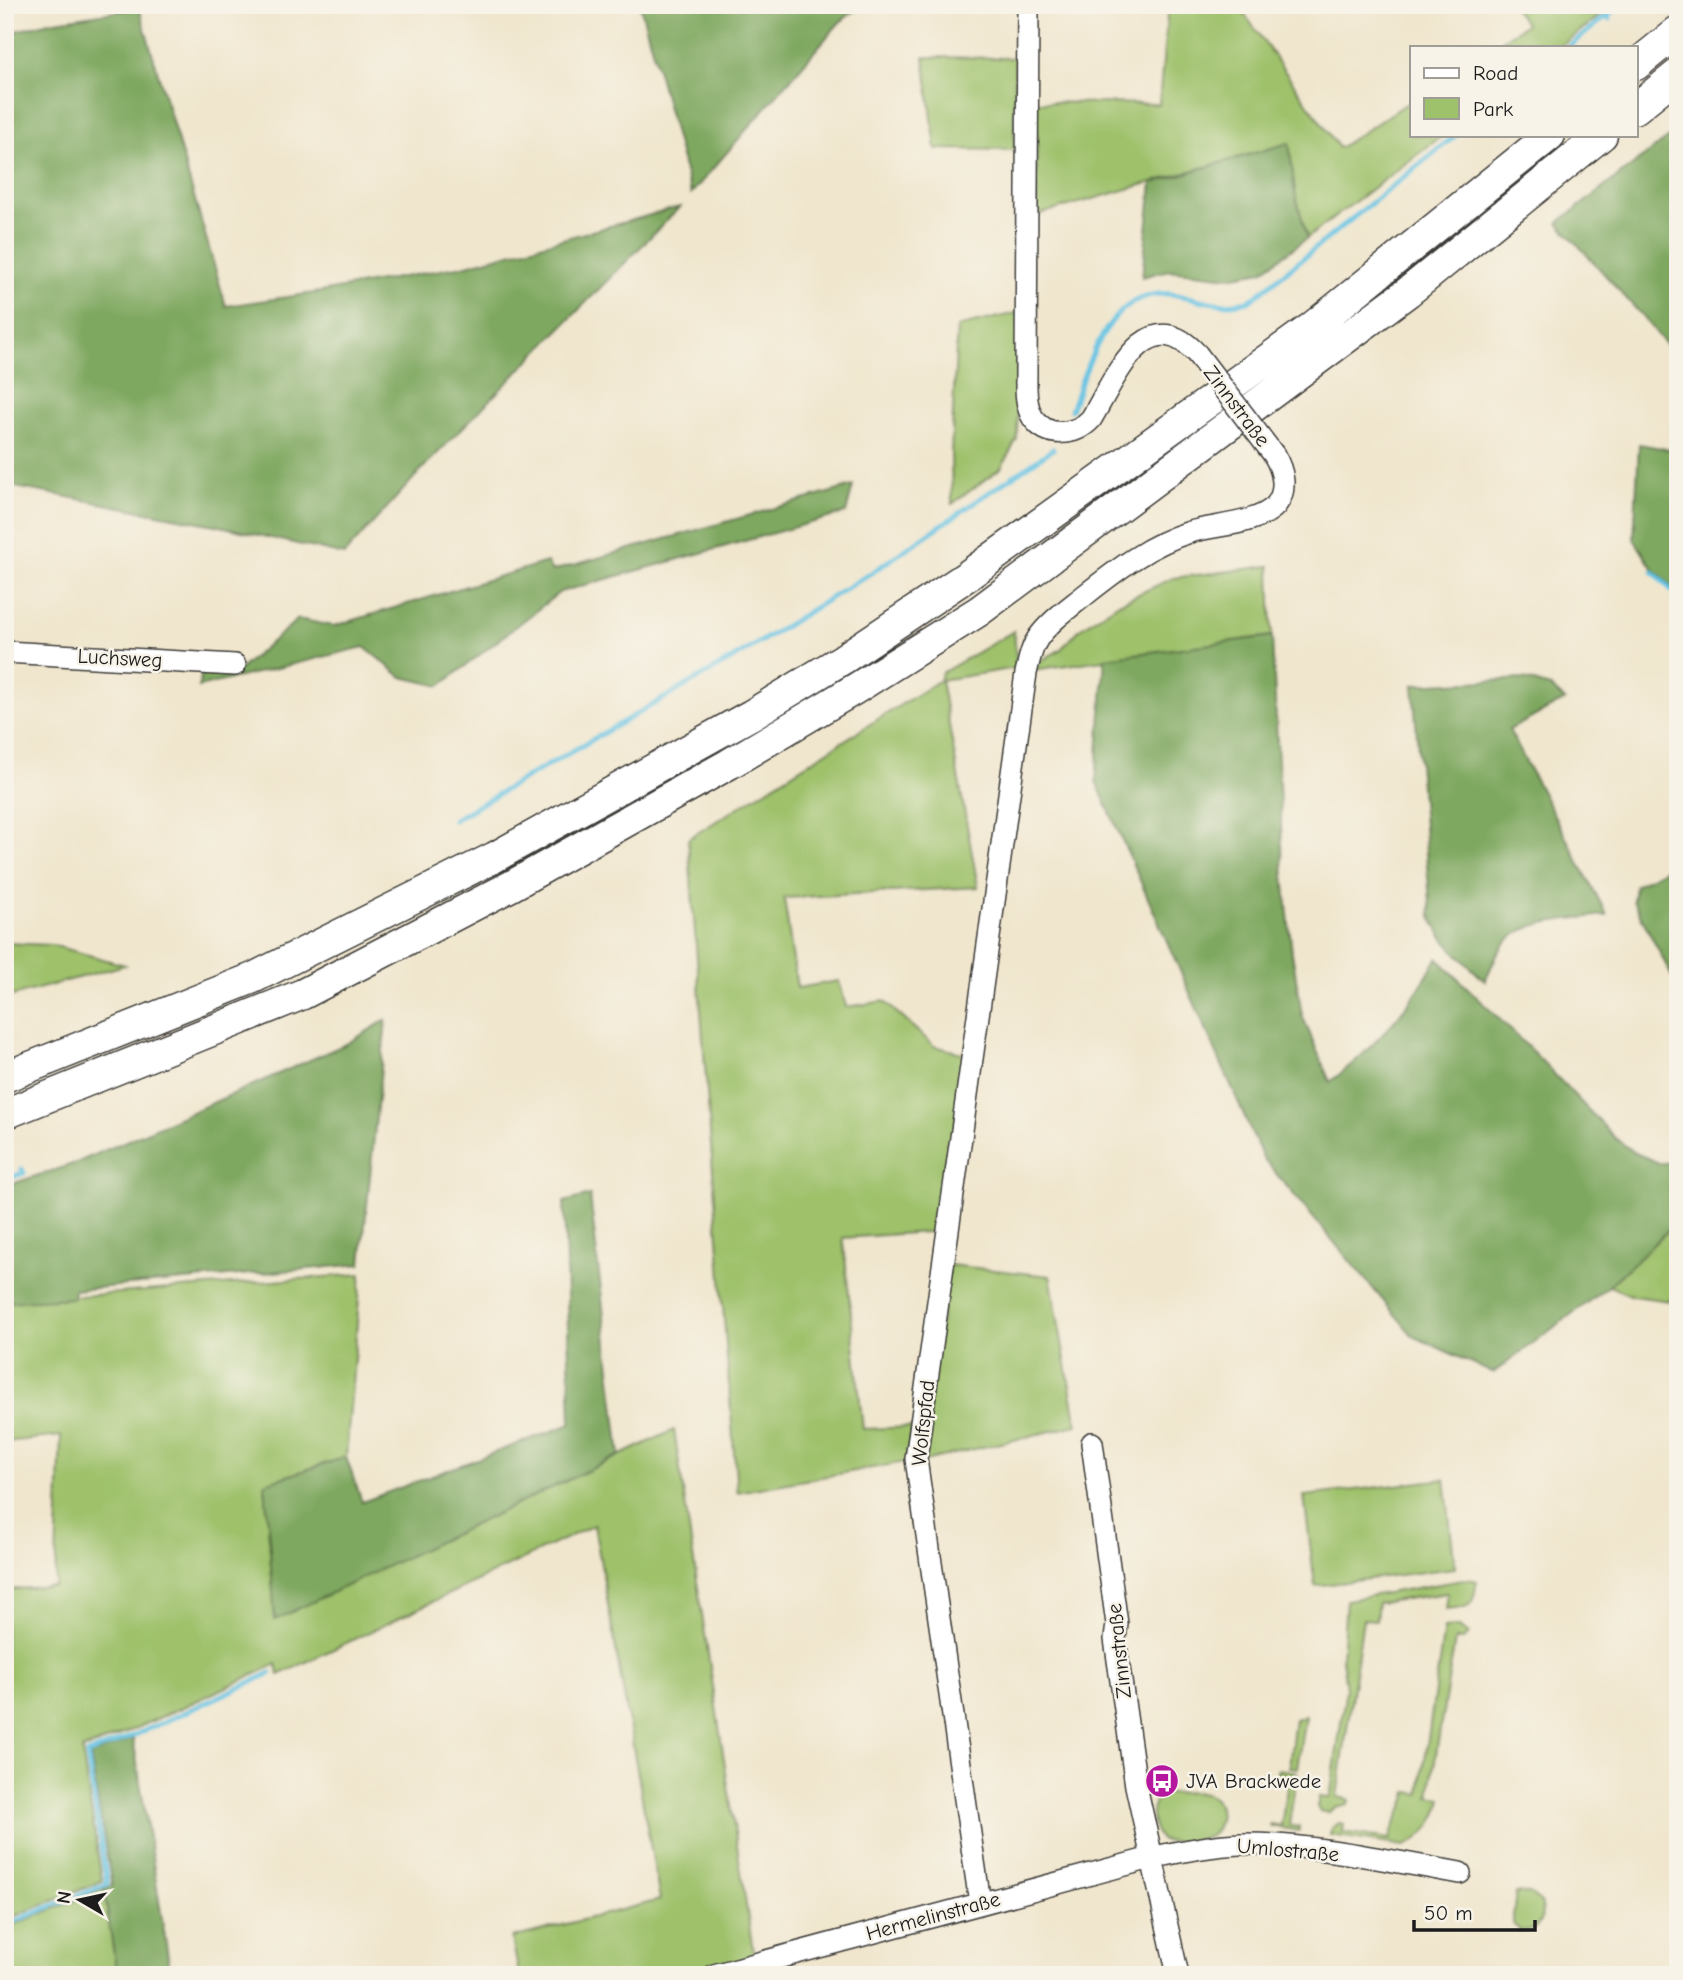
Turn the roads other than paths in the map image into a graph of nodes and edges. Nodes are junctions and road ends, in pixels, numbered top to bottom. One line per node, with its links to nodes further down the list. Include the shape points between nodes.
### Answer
1 (1028, 5): 10 (street, Zinnstraße, bridge, via 1026,374 1033,417 1044,428 1060,433 1083,427 1142,341 1161,334 1177,336 1197,354 1274,455 1284,482 1275,506 1257,517 1164,541 1114,571 1063,612 1034,645 1026,673)
2 (1678, 31): 3 (highway)
3 (1638, 63)
4 (1678, 74): 5 (highway)
5 (1638, 106)
6 (1548, 136): 11 (highway, via 1300,336 967,576 843,659 495,857 265,972)
7 (1601, 136): 12 (highway, via 1408,292 979,611 855,689 523,880 303,995)
8 (5, 652): 9 (street, Luchsweg)
9 (235, 665)
10 (988, 942): 16 (street, Wolfspfad, via 916,1459)
11 (5, 1077)
12 (5, 1114)
13 (1092, 1443): 14 (street, Zinnstraße, via 1128,1732)
14 (1151, 1858): 15 (street, Umlostraße, via 1259,1844); 16 (street, Hermelinstraße); 19 (street)
15 (1460, 1873)
16 (980, 1903): 17 (street, Hermelinstraße)
17 (769, 1967): 18 (street, Hermelinstraße)
18 (715, 1975)
19 (1178, 1975)

